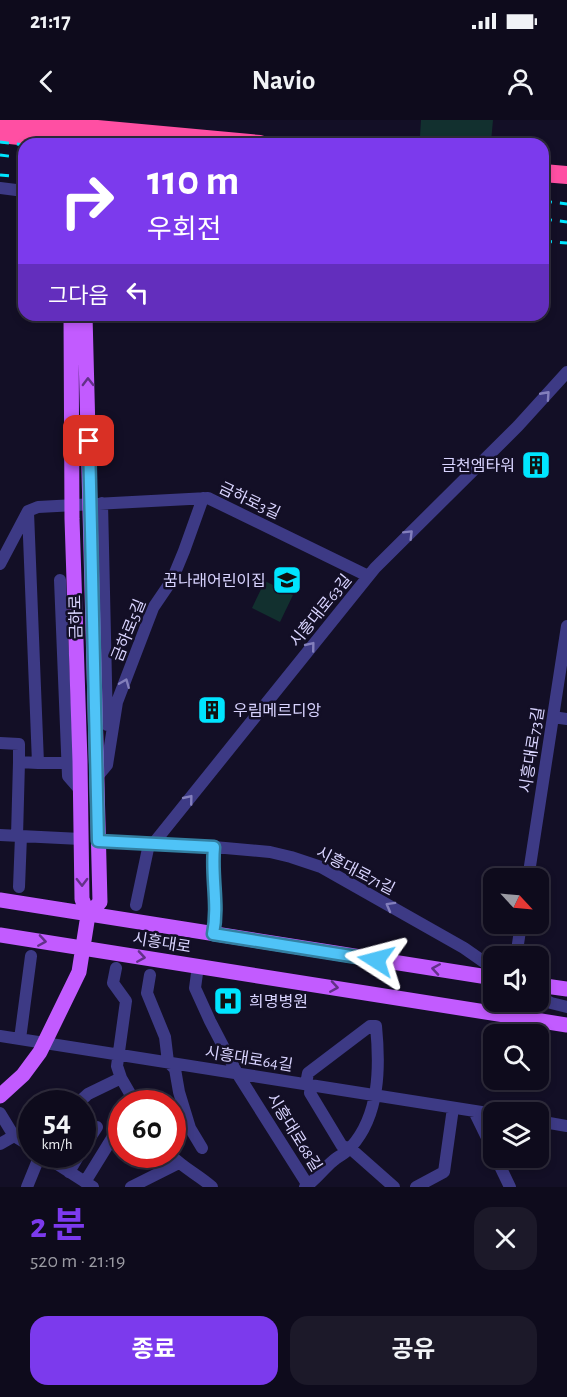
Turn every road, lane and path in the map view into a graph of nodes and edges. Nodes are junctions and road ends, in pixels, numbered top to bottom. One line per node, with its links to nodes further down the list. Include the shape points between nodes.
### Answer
1 (0, 120): 8 (highway)
2 (72, 120): 6 (main road)
3 (83, 120): 7 (main road)
4 (0, 134): 5 (highway)
5 (37, 138)
6 (71, 138)
7 (83, 138)
8 (195, 138)
9 (549, 161): 10 (highway)
10 (567, 162)
11 (549, 174): 12 (highway)
12 (567, 175)
13 (0, 188): 14 (street)
14 (18, 192)
15 (71, 321): 20 (main road, 금하로)
16 (86, 321): 19 (main road, 금하로, one-way to 16)
17 (567, 372): 23 (street, 시흥대로63길, one-way to 17)
18 (203, 498): 19 (street, 금하로3길); 23 (street, 금하로3길); 29 (street, 금하로5길, one-way to 18, via 117,702 153,608 172,580)
19 (96, 503): 20 (street, 금하로3길); 29 (street); 33 (main road, 금하로)
20 (72, 504): 21 (street, 금하로3길); 34 (main road, 금하로)
21 (28, 511): 22 (street); 31 (street)
22 (0, 564)
23 (368, 576): 39 (street, 시흥대로63길, one-way to 23)
24 (60, 580): 32 (street)
25 (567, 626): 26 (street, 시흥대로73길)
26 (553, 717): 27 (street); 41 (street, 시흥대로73길)
27 (567, 719)
28 (0, 743): 30 (street, via 20,744)
29 (108, 753): 33 (street, 금하로5길, via 107,765)
30 (19, 762): 31 (street); 36 (street)
31 (38, 763): 32 (street)
32 (67, 763): 34 (street, via 68,776)
33 (97, 777): 38 (main road, 금하로)
34 (81, 791): 37 (main road, 금하로)
35 (0, 835): 36 (street)
36 (19, 836): 37 (street); 42 (street)
37 (81, 840): 45 (main road, 금하로, one-way to 45, via 82,899)
38 (98, 841): 39 (street); 45 (main road, 금하로, via 100,902)
39 (151, 844): 40 (street, 시흥대로71길); 44 (street)
40 (214, 847): 46 (street, via 217,916); 50 (street, 시흥대로71길, one-way to 40, via 321,867 270,852)
41 (530, 868)
42 (20, 887)
43 (0, 900): 45 (main road, 시흥대로)
44 (136, 905)
45 (88, 915): 46 (main road, 시흥대로); 48 (main road, 금하로)
46 (213, 934): 54 (main road, 시흥대로, one-way to 46)
47 (0, 935): 48 (main road, 시흥대로, one-way to 48)
48 (83, 948): 51 (main road, 시흥대로, one-way to 51); 64 (main road, 금하로, via 79,972)
49 (31, 956): 63 (street)
50 (483, 961)
51 (198, 966): 58 (main road, 시흥대로, one-way to 58); 67 (street, 시흥대로68길, via 195,988)
52 (116, 969): 65 (street, via 113,983 126,1001)
53 (150, 975): 66 (street, via 147,993 165,1036)
54 (483, 976)
55 (549, 987): 56 (main road)
56 (567, 989)
57 (549, 1003): 59 (street)
58 (483, 1006)
59 (567, 1007)
60 (519, 1012): 61 (main road, 시흥대로)
61 (567, 1025)
62 (0, 1036): 63 (street)
63 (20, 1039): 64 (street)
64 (46, 1043): 65 (street); 72 (main road, 금하로, via 23,1075)
65 (118, 1054): 66 (street, 시흥대로64길); 68 (street)
66 (168, 1062): 67 (street, 시흥대로64길); 85 (street, via 175,1070 190,1128)
67 (237, 1073): 69 (street, 시흥대로64길); 95 (street, 시흥대로68길)
68 (121, 1078): 70 (street); 71 (street)
69 (308, 1084): 73 (street, 시흥대로64길); 73 (street, via 308,1073 370,1026 376,1026 379,1058); 86 (street, via 342,1146)
70 (96, 1090)
71 (127, 1090)
72 (0, 1095)
73 (374, 1095): 74 (street, 시흥대로64길); 86 (street, via 363,1129)
74 (453, 1108): 75 (street, 시흥대로64길); 100 (street, via 444,1172)
75 (474, 1111): 76 (street, 시흥대로64길); 80 (street)
76 (483, 1112)
77 (0, 1113): 81 (street)
78 (549, 1123): 79 (street)
79 (567, 1126)
80 (483, 1129)
81 (14, 1136): 82 (street); 83 (street)
82 (18, 1139)
83 (0, 1144)
84 (108, 1145): 94 (street)
85 (202, 1148)
86 (351, 1149): 95 (street, via 333,1160); 99 (street)
87 (186, 1166): 98 (street)
88 (36, 1168): 96 (street)
89 (63, 1168): 93 (street)
90 (71, 1168): 93 (street)
91 (161, 1168): 97 (street)
92 (501, 1168): 101 (street)
93 (69, 1172): 94 (street)
94 (85, 1184)
95 (308, 1186)
96 (27, 1187)
97 (131, 1187)
98 (212, 1187)
99 (394, 1187)
100 (416, 1187)
101 (510, 1187)

